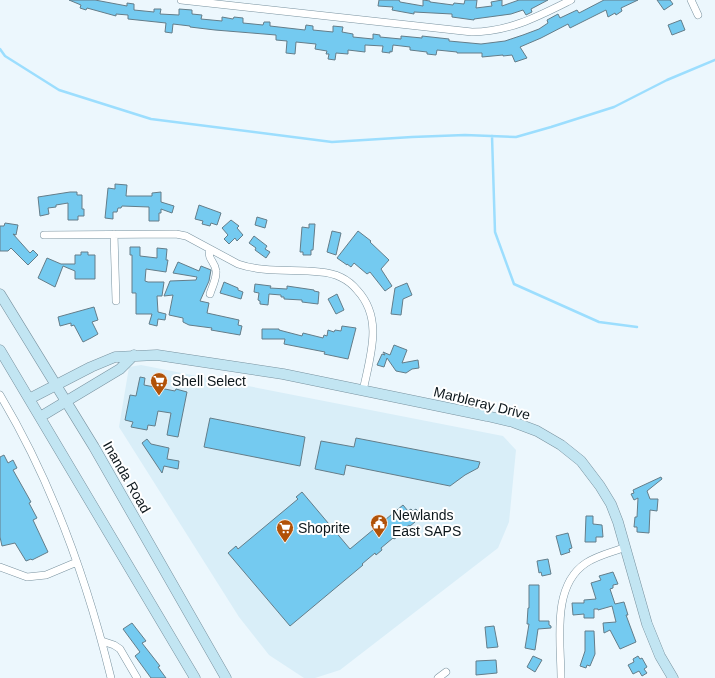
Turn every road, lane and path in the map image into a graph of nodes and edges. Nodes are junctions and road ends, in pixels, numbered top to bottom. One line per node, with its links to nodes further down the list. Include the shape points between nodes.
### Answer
1 (181, 0): 2 (street, via 457,32 482,32 520,25)
2 (571, 0)
3 (691, 0): 4 (street)
4 (698, 15)
5 (114, 234): 6 (street); 7 (street, via 176,234 186,236); 10 (street)
6 (44, 235)
7 (210, 249): 9 (street, via 209,256 216,270); 14 (street, via 243,266 327,272 342,277 356,288 367,301 373,326)
8 (0, 294): 13 (street, Inanda Road)
9 (210, 294)
10 (116, 301)
11 (0, 350): 16 (street)
12 (134, 355): 13 (street, Marbleray Drive, via 115,357); 14 (street, Marbleray Drive, via 157,355 283,374); 17 (street, via 120,369)
13 (56, 384): 16 (street, Marbleray Drive); 17 (street, Inanda Road)
14 (363, 391): 19 (street, Marbleray Drive, via 519,424 550,438 580,461 600,486 611,504)
15 (0, 395): 20 (street, via 41,473)
16 (29, 399): 18 (street)
17 (66, 402): 18 (street); 27 (street, Inanda Road)
18 (40, 416): 26 (street)
19 (626, 547): 29 (street, via 584,564 574,574 565,590 560,614); 30 (street, Marbleray Drive, via 647,624)
20 (77, 562): 21 (street, via 46,576 27,577); 22 (street)
21 (0, 567)
22 (102, 642): 24 (street); 25 (street, via 120,649)
23 (446, 675): 28 (street)
24 (111, 678)
25 (137, 678)
26 (195, 678)
27 (226, 678)
28 (438, 678)
29 (561, 678)
30 (672, 678)

